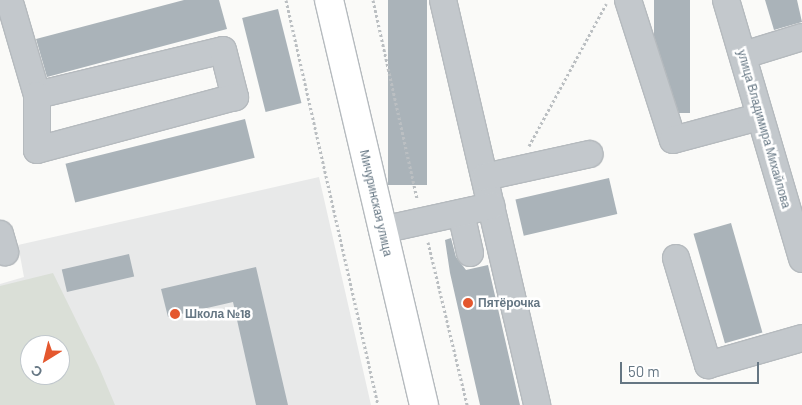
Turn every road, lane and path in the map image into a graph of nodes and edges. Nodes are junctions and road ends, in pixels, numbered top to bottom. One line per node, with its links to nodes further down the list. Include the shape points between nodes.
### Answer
1 (286, 0): 22 (path)
2 (329, 0): 17 (main road, Мичуринская улица)
3 (608, 0): 13 (path)
4 (628, 0): 11 (street, via 672,140)
5 (726, 0): 9 (street, улица Владимира Михайлова)
6 (448, 1): 14 (street)
7 (14, 5): 10 (street)
8 (802, 37): 9 (street)
9 (744, 55): 11 (street, улица Владимира Михайлова)
10 (37, 95): 10 (street, via 223,50 235,98 38,150)
11 (758, 117): 20 (street, улица Владимира Михайлова)
12 (590, 154): 13 (street)
13 (516, 170): 14 (street)
14 (485, 177): 15 (street)
15 (491, 206): 16 (street); 24 (street)
16 (461, 213): 17 (street); 18 (street)
17 (382, 230): 23 (main road, Мичуринская улица)
18 (470, 253)
19 (676, 258): 21 (street, via 708,366)
20 (802, 258)
21 (802, 338)
22 (378, 405)
23 (424, 405)
24 (537, 405)

